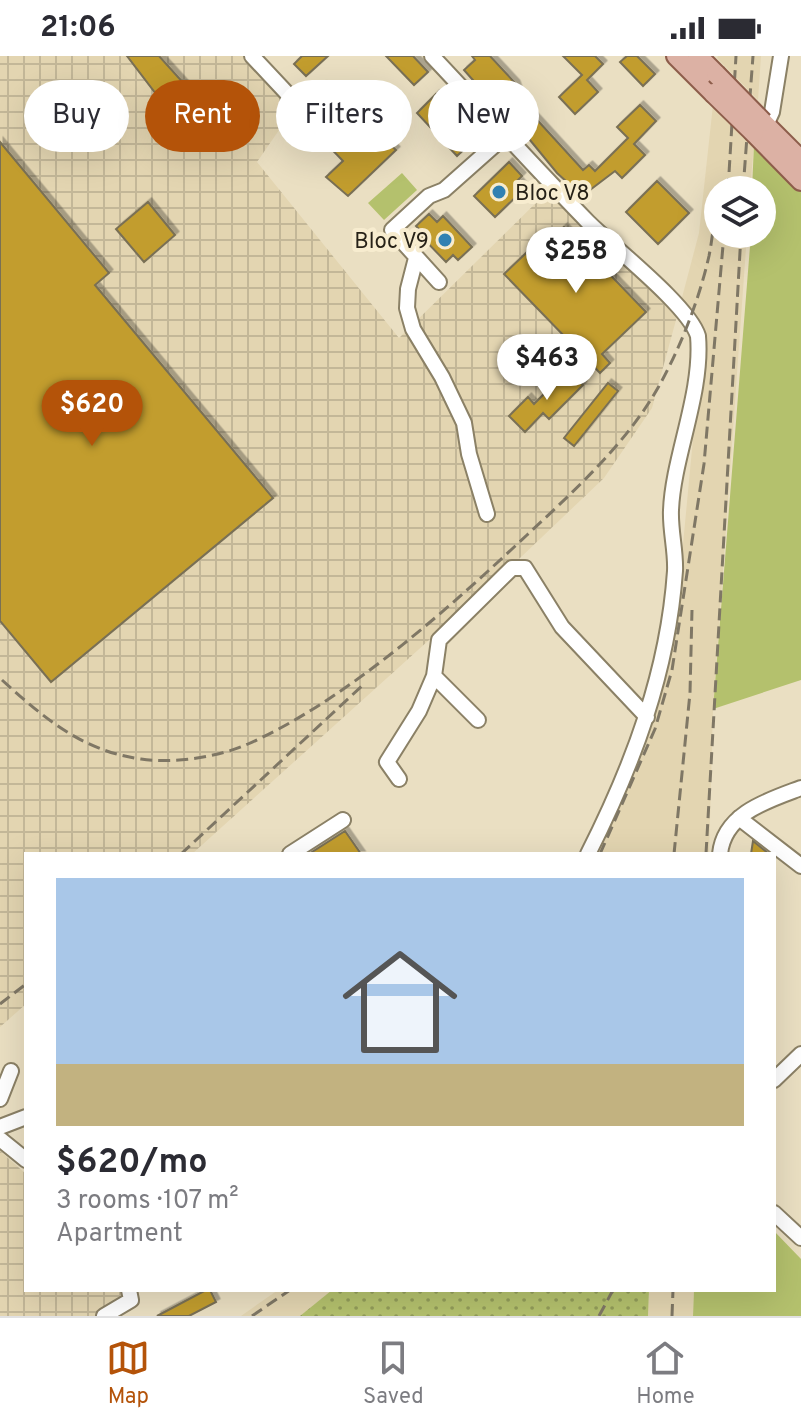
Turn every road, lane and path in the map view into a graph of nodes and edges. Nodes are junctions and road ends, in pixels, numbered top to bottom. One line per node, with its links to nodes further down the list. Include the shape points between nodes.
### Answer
1 (252, 56): 7 (street)
2 (432, 56): 6 (street)
3 (676, 56): 8 (main road)
4 (698, 56): 8 (main road)
5 (781, 56): 9 (street)
6 (454, 80)
7 (276, 82)
8 (715, 83): 9 (main road, bridge)
9 (761, 130): 12 (main road); 13 (main road)
10 (487, 152): 14 (street, via 392,230)
11 (522, 152): 18 (street, via 696,327 699,343 688,428 671,510 675,566 669,628)
12 (801, 160)
13 (801, 181)
14 (416, 258): 15 (street); 16 (street, via 408,289 410,318 464,423)
15 (439, 282)
16 (487, 514)
17 (434, 676): 18 (street, via 439,640 512,568 525,568 562,627); 19 (street); 20 (street, via 387,762)
18 (647, 717): 25 (street)
19 (478, 720)
20 (399, 779)
21 (801, 788): 22 (street)
22 (739, 818): 26 (street); 27 (street)
23 (343, 820): 24 (street)
24 (293, 852)
25 (589, 852)
26 (721, 852)
27 (801, 866)
28 (801, 1054): 30 (street)
29 (11, 1071): 31 (street)
30 (776, 1078)
31 (0, 1099)
32 (24, 1118): 33 (street)
33 (0, 1127)
34 (0, 1139): 35 (street)
35 (24, 1158)
36 (776, 1215): 37 (street)
37 (801, 1238)
38 (129, 1292): 39 (street, via 131,1300)
39 (104, 1316)

